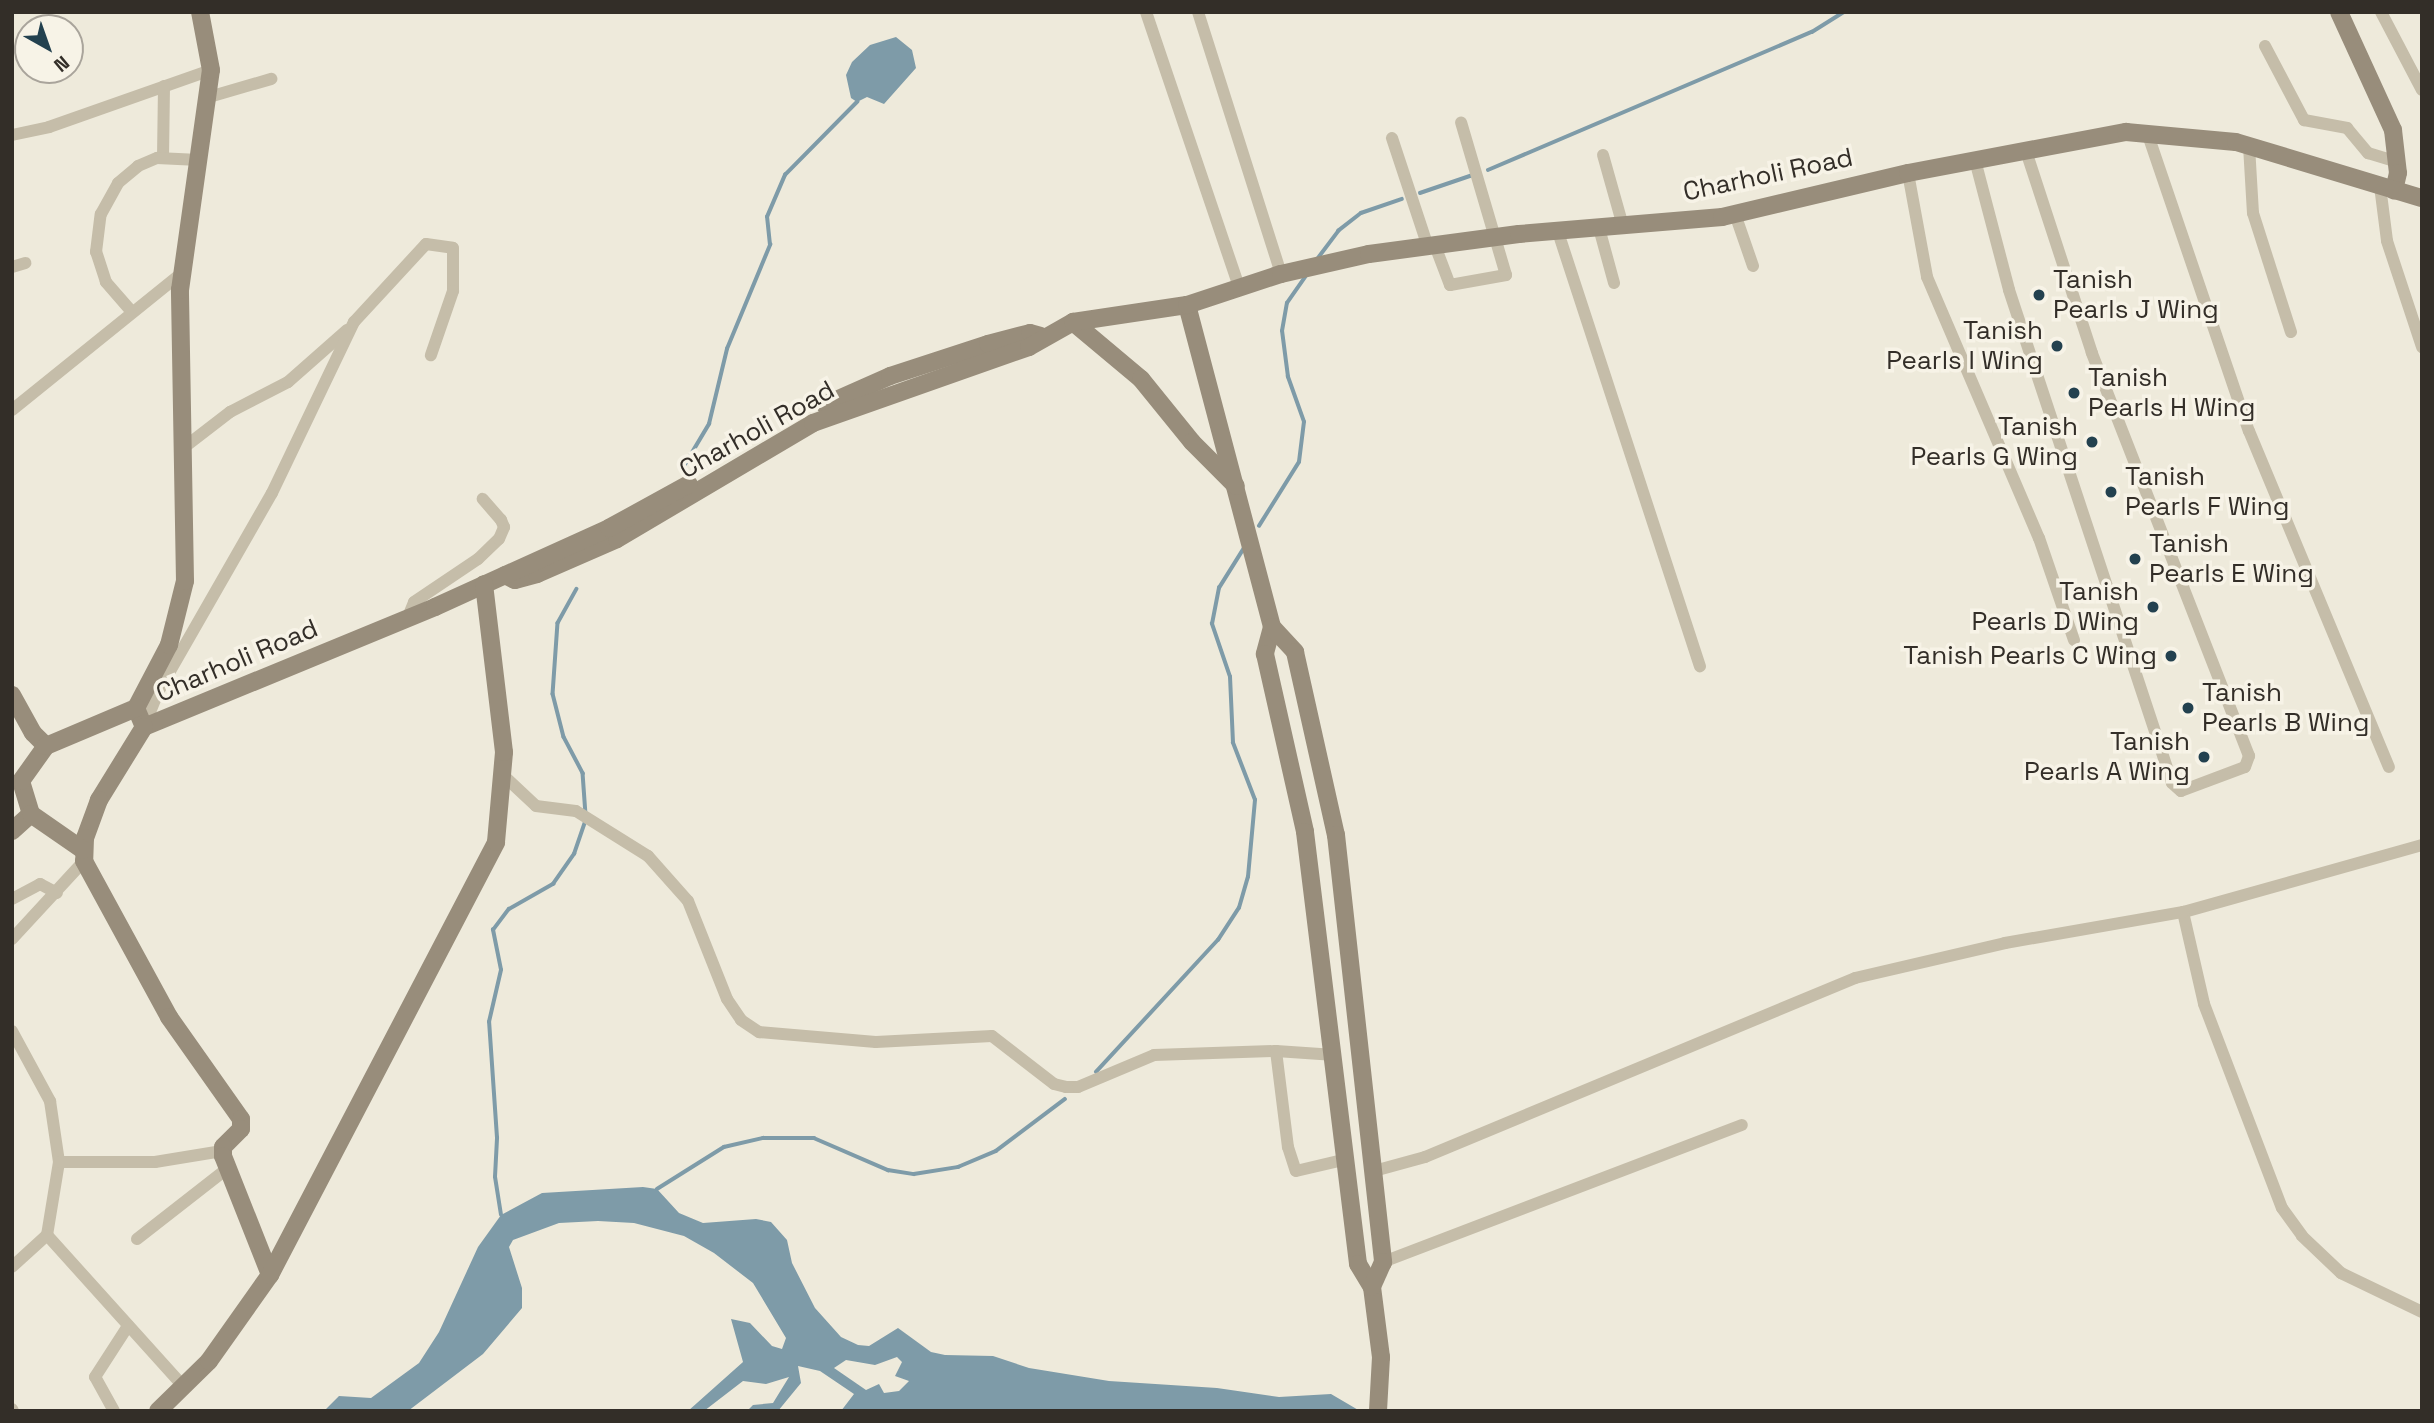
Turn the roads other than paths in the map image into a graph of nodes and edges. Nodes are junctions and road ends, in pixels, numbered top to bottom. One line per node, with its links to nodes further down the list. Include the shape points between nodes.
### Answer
1 (200, 12): 7 (street)
2 (1146, 12): 36 (street)
3 (1198, 12): 34 (street)
4 (2339, 12): 22 (street, via 2383,103)
5 (2381, 12): 10 (street)
6 (2265, 46): 22 (street, via 2304,120 2347,128 2368,153)
7 (211, 70): 9 (street); 11 (street)
8 (271, 79): 11 (street)
9 (164, 86): 14 (street, via 49,127); 19 (street)
10 (2422, 90)
11 (209, 97): 20 (street)
12 (1461, 122): 30 (street)
13 (2147, 132): 16 (street, Charholi Road); 17 (street, Charholi Road); 57 (street, via 2249,432)
14 (12, 135)
15 (1392, 138): 31 (street)
16 (2249, 146): 24 (street, Charholi Road); 41 (street, via 2253,213)
17 (2026, 151): 21 (street, Charholi Road); 21 (street, via 2092,354 2249,756 2245,766 2180,791 2172,783 2009,290)
18 (1603, 155): 27 (street)
19 (163, 158): 20 (street); 38 (street, via 129,172 101,214 99,262 106,282)
20 (199, 160): 33 (street)
21 (1975, 160): 23 (street, Charholi Road)
22 (2398, 162): 24 (street)
23 (1908, 173): 26 (street, Charholi Road); 51 (street, via 1927,277 2039,538)
24 (2387, 189): 25 (street, Charholi Road); 42 (street, via 2388,241)
25 (2422, 198)
26 (1735, 214): 27 (street, Charholi Road); 32 (street)
27 (1623, 226): 28 (street, Charholi Road)
28 (1599, 228): 29 (street, Charholi Road); 35 (street)
29 (1558, 232): 30 (street, Charholi Road); 52 (street)
30 (1497, 236): 31 (street, Charholi Road); 31 (street, via 1506,275 1458,285 1446,280)
31 (1430, 244): 34 (street, Charholi Road)
32 (1753, 266)
33 (182, 273): 38 (street); 45 (street)
34 (1281, 274): 36 (street, Charholi Road)
35 (1614, 283)
36 (1239, 286): 37 (street, Charholi Road)
37 (1187, 305): 40 (street, Charholi Road); 46 (street)
38 (132, 312): 44 (street)
39 (354, 322): 43 (street, via 426,244 453,248 453,290); 45 (street, via 288,382 230,412); 55 (street, via 272,493 158,692)
40 (1073, 322): 46 (street, via 1141,379 1216,470); 48 (street, Charholi Road, via 1029,346 842,410 741,459 617,539 537,574 515,580 505,575)
41 (2291, 332)
42 (2422, 347)
43 (431, 355)
44 (12, 410)
45 (182, 449): 54 (street, via 185,581 169,645)
46 (1236, 486): 50 (street)
47 (483, 499): 49 (street, via 504,527 499,539 478,559 414,601)
48 (484, 584): 49 (street, Charholi Road); 58 (street)
49 (408, 617): 55 (street, Charholi Road)
50 (1272, 627): 69 (street, via 1266,664 1305,832); 74 (street, via 1295,652 1329,796)
51 (2074, 640)
52 (1700, 666)
53 (12, 695): 56 (street, via 33,733)
54 (136, 708): 55 (street); 56 (street)
55 (144, 727): 62 (street, via 99,800)
56 (46, 746): 59 (street, via 21,781)
57 (2389, 767)
58 (505, 777): 68 (street, via 536,806 576,811 633,843 656,865 688,901 727,999 741,1020 759,1032 876,1042 992,1036 1054,1084 1066,1087 1078,1087 1154,1055); 79 (street, via 496,842 477,885)
59 (31, 814): 60 (street); 62 (street)
60 (12, 831)
61 (2422, 845): 65 (street)
62 (84, 855): 63 (street); 72 (street, via 169,1017 241,1119 241,1129)
63 (57, 893): 64 (street, via 40,884); 66 (street)
64 (12, 899)
65 (2183, 912): 74 (street, via 2005,943 1855,978 1425,1157); 81 (street, via 2204,1004 2283,1208 2309,1244 2341,1273)
66 (12, 939)
67 (12, 1031): 73 (street, via 47,1094)
68 (1276, 1051): 69 (street); 71 (street, via 1288,1147 1296,1171)
69 (1335, 1055): 71 (street)
70 (1742, 1125): 77 (street)
71 (1347, 1159): 80 (street, via 1358,1264)
72 (225, 1160): 73 (street); 76 (street); 79 (street)
73 (59, 1162): 75 (street)
74 (1374, 1171): 77 (street)
75 (47, 1235): 78 (street); 82 (street)
76 (137, 1239)
77 (1383, 1262): 80 (street)
78 (12, 1268)
79 (270, 1275): 83 (street, via 243,1318)
80 (1372, 1287): 86 (street, via 1381,1357)
81 (2422, 1312)
82 (128, 1326): 83 (street); 84 (street, via 95,1377)
83 (184, 1387): 85 (street)
84 (114, 1411)
85 (158, 1411)
86 (1378, 1411)

